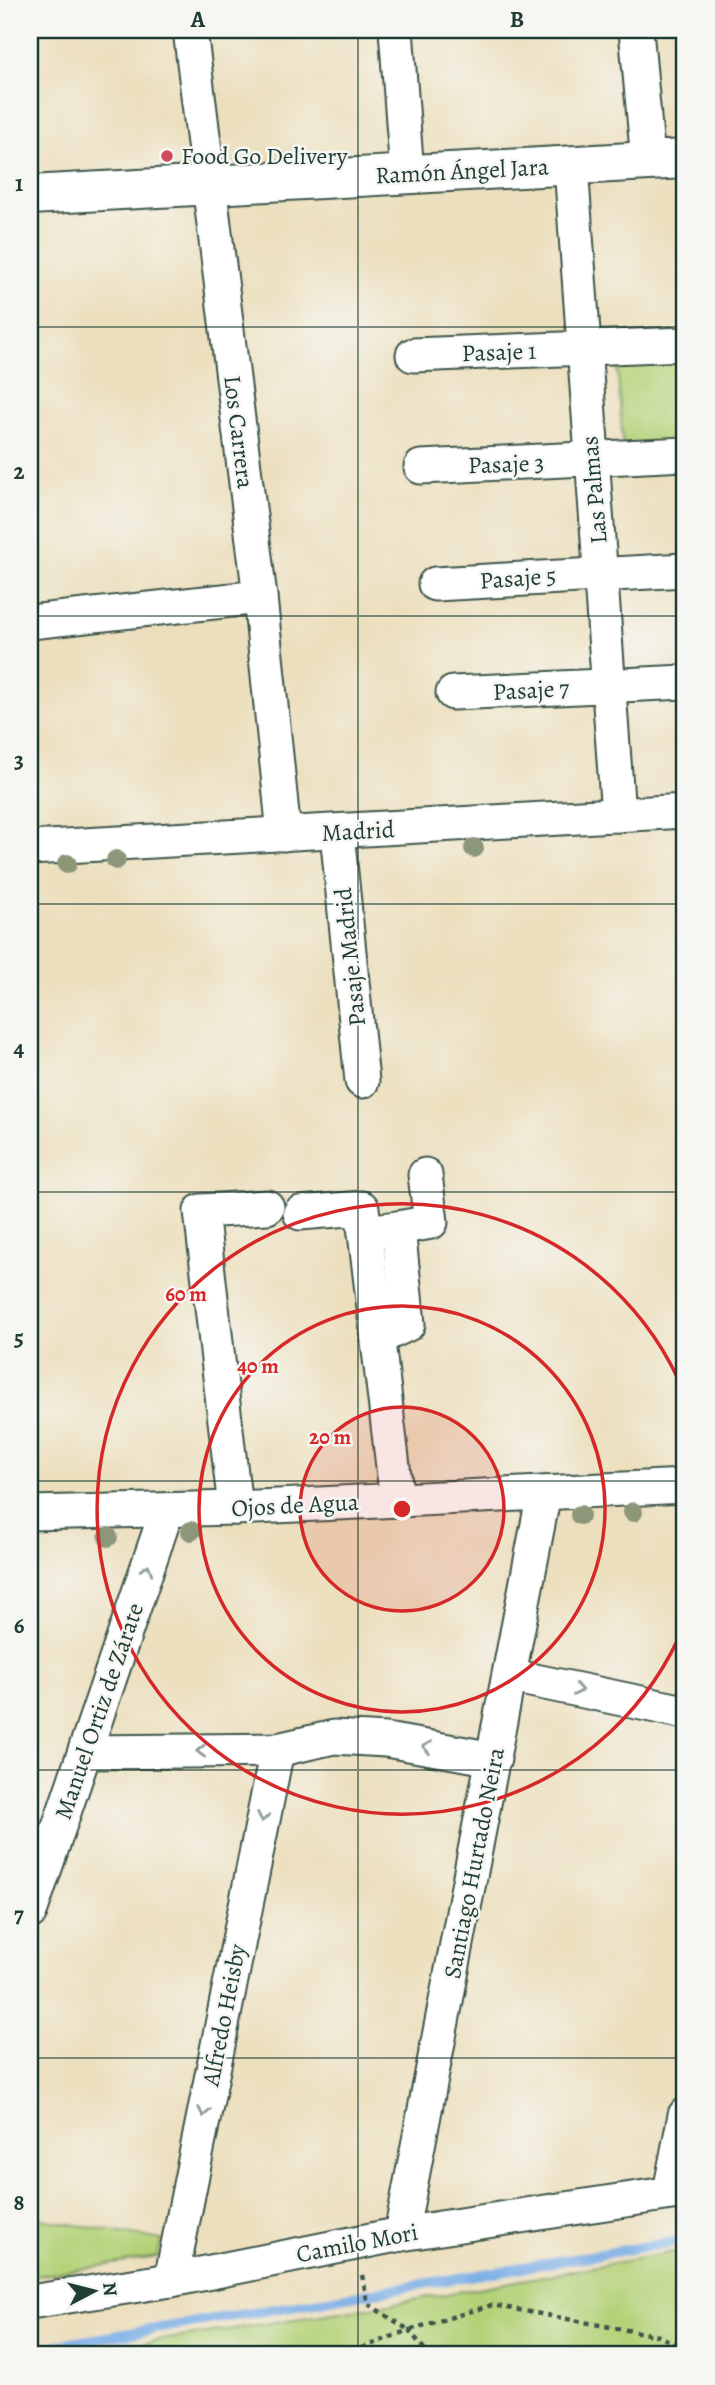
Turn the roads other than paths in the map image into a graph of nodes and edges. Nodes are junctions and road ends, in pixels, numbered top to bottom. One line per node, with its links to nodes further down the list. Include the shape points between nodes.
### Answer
1 (190, 30): 7 (street, Los Carrera)
2 (396, 30): 6 (street)
3 (636, 30): 4 (street)
4 (667, 160): 5 (main road, Ramón Ángel Jara)
5 (571, 166): 6 (main road, Ramón Ángel Jara); 10 (street, Las Palmas)
6 (407, 174): 7 (main road, Ramón Ángel Jara)
7 (207, 184): 8 (main road, Ramón Ángel Jara); 18 (street, Los Carrera)
8 (30, 195)
9 (685, 344): 10 (street, Pasaje 1)
10 (584, 350): 11 (street, Pasaje 1); 13 (street, Las Palmas)
11 (413, 355)
12 (685, 454): 13 (street, Pasaje 3)
13 (591, 460): 14 (street, Pasaje 3); 16 (street, Las Palmas)
14 (421, 467)
15 (685, 570): 16 (street, Pasaje 5)
16 (601, 572): 17 (street, Pasaje 5); 21 (street, Las Palmas)
17 (435, 584)
18 (260, 597): 19 (street); 26 (street, Los Carrera)
19 (30, 622)
20 (685, 682): 21 (street, Pasaje 7)
21 (609, 686): 22 (street, Pasaje 7); 24 (street, Las Palmas)
22 (453, 693)
23 (685, 811): 24 (street, Madrid)
24 (618, 815): 25 (street, Madrid)
25 (337, 833): 26 (street, Madrid); 28 (street, Pasaje Madrid)
26 (285, 834): 27 (street, Madrid)
27 (30, 848)
28 (362, 1081)
29 (425, 1175): 32 (street, via 431,1222)
30 (267, 1207): 38 (street, via 201,1211)
31 (300, 1213): 33 (street, via 362,1208)
32 (398, 1228): 33 (street); 34 (street, via 408,1324)
33 (365, 1232): 34 (street)
34 (378, 1338): 37 (street)
35 (685, 1486): 36 (street, Ojos de Agua)
36 (544, 1493): 37 (street, Ojos de Agua); 41 (street, Santiago Hurtado Neira)
37 (397, 1500): 38 (street, Ojos de Agua)
38 (236, 1508): 39 (street, Ojos de Agua)
39 (167, 1510): 40 (street, Ojos de Agua); 44 (street, Manuel Ortiz de Zárate, one-way to 39)
40 (30, 1513)
41 (511, 1676): 42 (street, one-way to 42); 45 (street, Santiago Hurtado Neira)
42 (685, 1712)
43 (277, 1750): 44 (street, one-way to 44); 45 (street, one-way to 43, via 386,1740 334,1737); 50 (street, Alfredo Heisby, one-way to 50)
44 (86, 1752): 46 (street, Manuel Ortiz de Zárate)
45 (494, 1759): 49 (street, Santiago Hurtado Neira)
46 (30, 1912)
47 (685, 2115): 48 (street)
48 (678, 2192): 49 (street, Camilo Mori)
49 (401, 2234): 50 (street, Camilo Mori)
50 (171, 2280): 51 (street, Camilo Mori)
51 (30, 2302)

